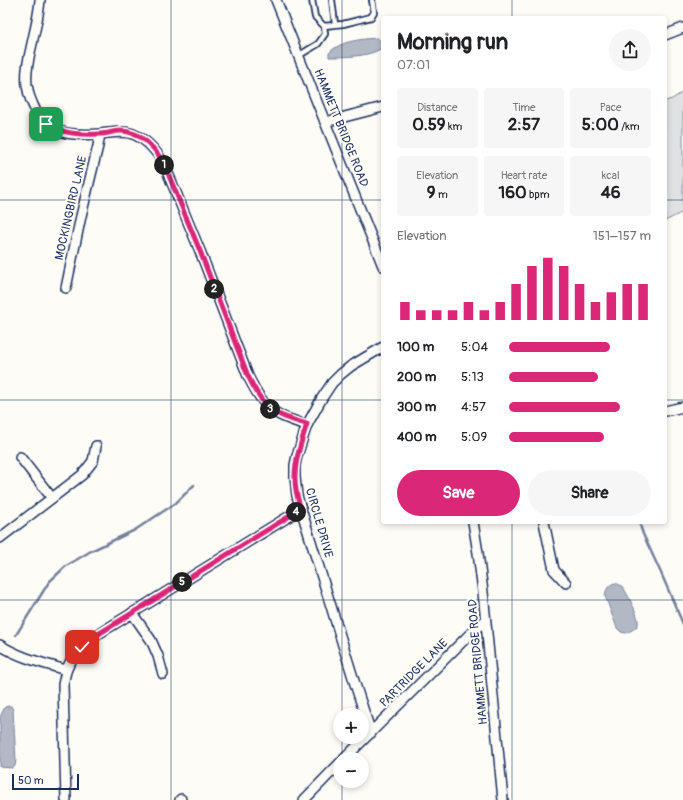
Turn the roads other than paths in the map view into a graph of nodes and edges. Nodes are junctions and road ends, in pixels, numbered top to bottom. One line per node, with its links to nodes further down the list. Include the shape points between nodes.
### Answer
1 (40, 0): 13 (street, via 27,72 30,100 40,118 54,129 70,133)
2 (276, 0): 10 (street, HAMMETT BRIDGE ROAD)
3 (312, 0): 7 (lane, via 315,17)
4 (332, 0): 6 (lane)
5 (372, 0): 6 (lane, via 374,12 371,17)
6 (335, 24): 7 (lane)
7 (324, 26): 10 (lane, via 325,34 318,44)
8 (683, 28): 9 (street)
9 (667, 35)
10 (298, 56): 12 (street, HAMMETT BRIDGE ROAD)
11 (381, 107): 12 (street)
12 (325, 122): 14 (street, HAMMETT BRIDGE ROAD)
13 (100, 134): 15 (street, MOCKINGBIRD LANE); 19 (street, via 122,131 133,134 143,139 158,154 255,390 266,405 279,415)
14 (381, 261)
15 (66, 288)
16 (381, 348): 19 (street, CIRCLE DRIVE, via 351,366 332,383)
17 (683, 407): 18 (street)
18 (667, 411)
19 (307, 424): 23 (street, CIRCLE DRIVE, via 295,471)
20 (96, 446): 22 (street, via 93,461 82,475)
21 (20, 458): 22 (street)
22 (52, 498): 26 (street)
23 (301, 509): 28 (street); 33 (street, CIRCLE DRIVE)
24 (473, 524): 29 (street, HAMMETT BRIDGE ROAD)
25 (544, 524): 27 (street, via 554,570)
26 (0, 538)
27 (566, 583)
28 (132, 613): 31 (street, via 82,647); 32 (street, via 151,640)
29 (485, 621): 33 (street, PARTRIDGE LANE); 38 (street, HAMMETT BRIDGE ROAD)
30 (0, 645): 31 (street, via 25,658)
31 (66, 670): 36 (street, via 63,685)
32 (163, 674)
33 (371, 733): 34 (street, PARTRIDGE LANE)
34 (351, 752)
35 (333, 770): 37 (street)
36 (66, 800)
37 (304, 800)
38 (503, 800)

